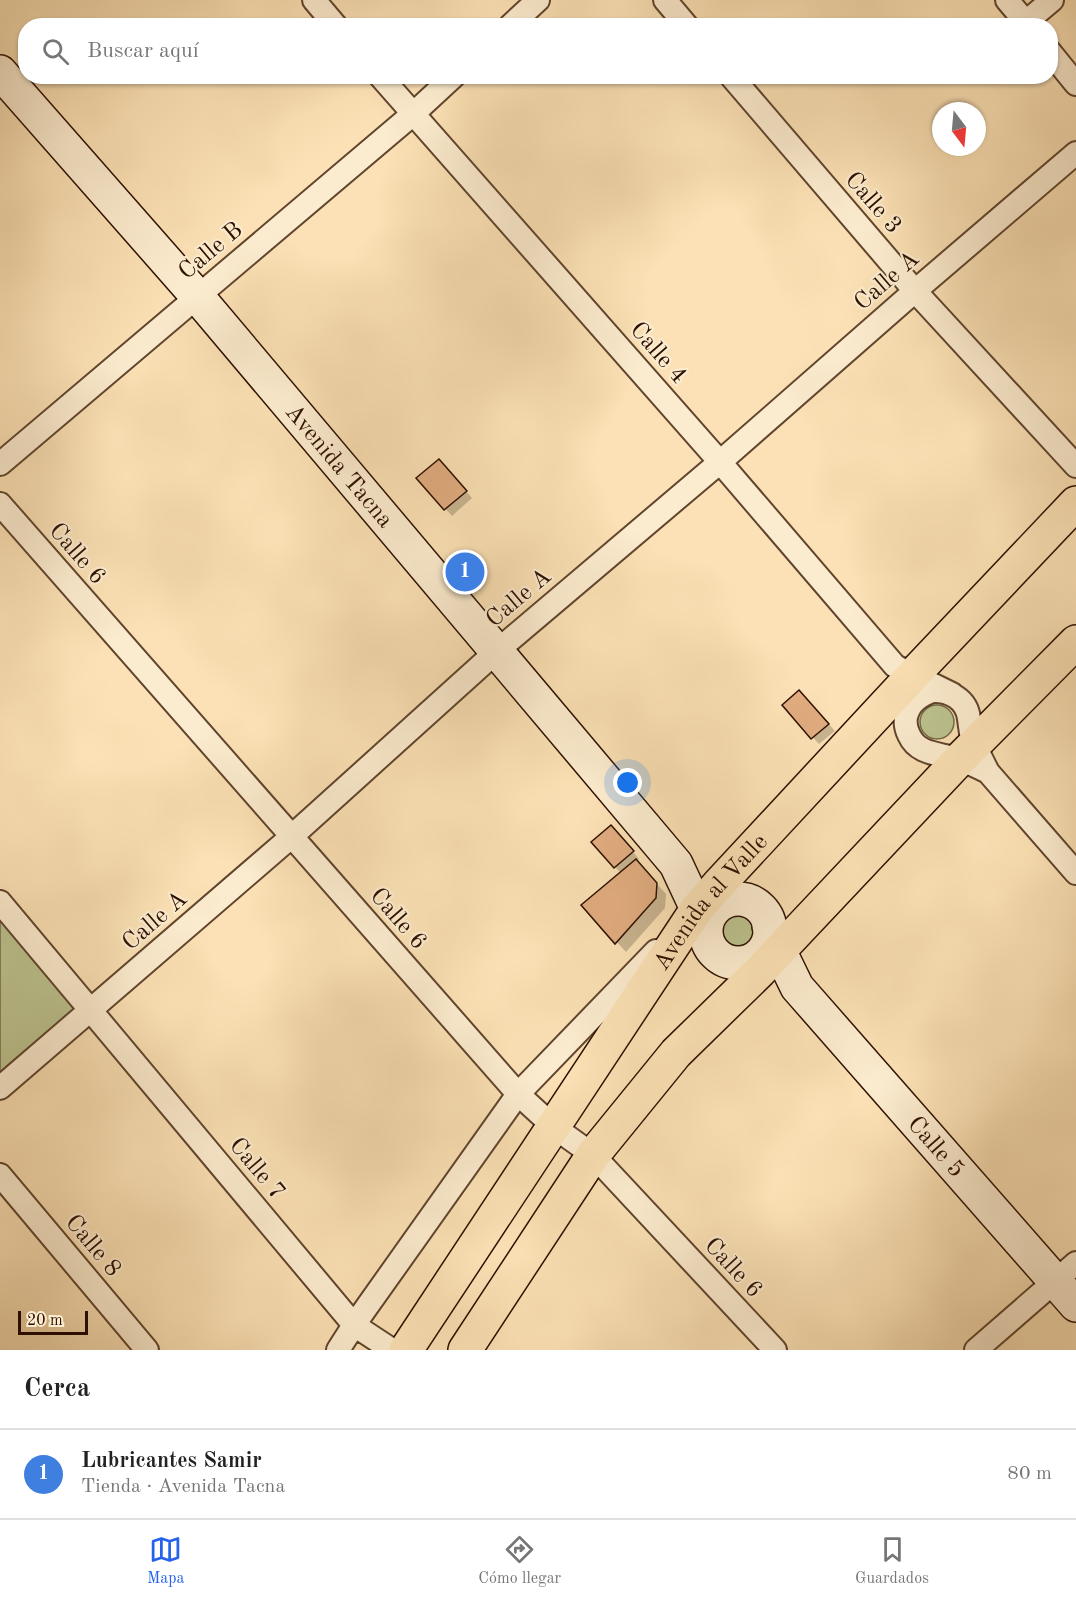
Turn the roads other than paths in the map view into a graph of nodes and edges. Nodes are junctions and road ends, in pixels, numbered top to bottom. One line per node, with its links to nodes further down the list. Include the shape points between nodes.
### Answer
1 (314, 0): 6 (street)
2 (538, 0): 7 (street)
3 (665, 0): 8 (street)
4 (1007, 0): 9 (street)
5 (1052, 0): 10 (street)
6 (329, 18)
7 (519, 18)
8 (680, 18)
9 (1023, 18)
10 (1034, 18)
11 (1058, 62): 16 (street)
12 (0, 72): 20 (main road, Avenida Tacna)
13 (387, 84): 17 (street, Calle 4)
14 (445, 84): 17 (street, Calle B)
15 (738, 84): 19 (street, Calle 3)
16 (1076, 84)
17 (413, 114): 20 (street, Calle B); 21 (street, Calle 4)
18 (1076, 153): 19 (street, Calle A)
19 (915, 291): 21 (street, Calle A); 23 (street, Calle 3)
20 (197, 296): 22 (street, Calle B); 27 (main road, Avenida Tacna)
21 (720, 462): 27 (street, Calle A); 28 (street, Calle 4)
22 (0, 464)
23 (1076, 466)
24 (1076, 503): 28 (main road, Avenida al Valle)
25 (0, 504): 31 (street, Calle 6)
26 (1076, 642): 30 (main road)
27 (497, 651): 31 (street, Calle A); 32 (main road, Avenida Tacna)
28 (904, 687): 29 (street, Calle 4); 29 (street, via 909,709 914,701 932,691); 30 (street, via 906,728 915,745 932,754); 34 (main road, Avenida al Valle)
29 (952, 694): 30 (street, via 966,708 969,718)
30 (967, 752): 33 (street); 37 (main road)
31 (291, 837): 38 (street, Calle A); 40 (street, Calle 6)
32 (676, 864): 34 (main road, Avenida Tacna); 36 (main road, Avenida Tacna)
33 (1076, 873)
34 (718, 885): 36 (main road, Avenida al Valle); 37 (main road, Avenida Tacna)
35 (0, 902): 38 (street, Calle 7)
36 (702, 923): 37 (main road, Avenida Tacna, via 709,946 732,963); 37 (main road, via 706,927 722,903 742,900); 40 (street); 41 (main road, Avenida al Valle)
37 (760, 942): 42 (main road); 44 (main road, Calle 5, via 797,987)
38 (91, 1010): 39 (street, Calle A); 46 (street, Calle 7)
39 (0, 1088)
40 (518, 1094): 41 (street, Calle 6); 46 (street)
41 (554, 1127): 42 (street, Calle 6); 50 (main road, Avenida al Valle)
42 (593, 1155): 51 (main road); 52 (street, Calle 6)
43 (0, 1175): 47 (street, Calle 8)
44 (1065, 1272): 45 (main road, Calle 5); 53 (street)
45 (1076, 1305)
46 (354, 1324): 48 (street); 49 (street, Calle 7)
47 (147, 1350)
48 (338, 1350)
49 (393, 1350)
50 (406, 1350)
51 (465, 1350)
52 (775, 1350)
53 (976, 1350)

